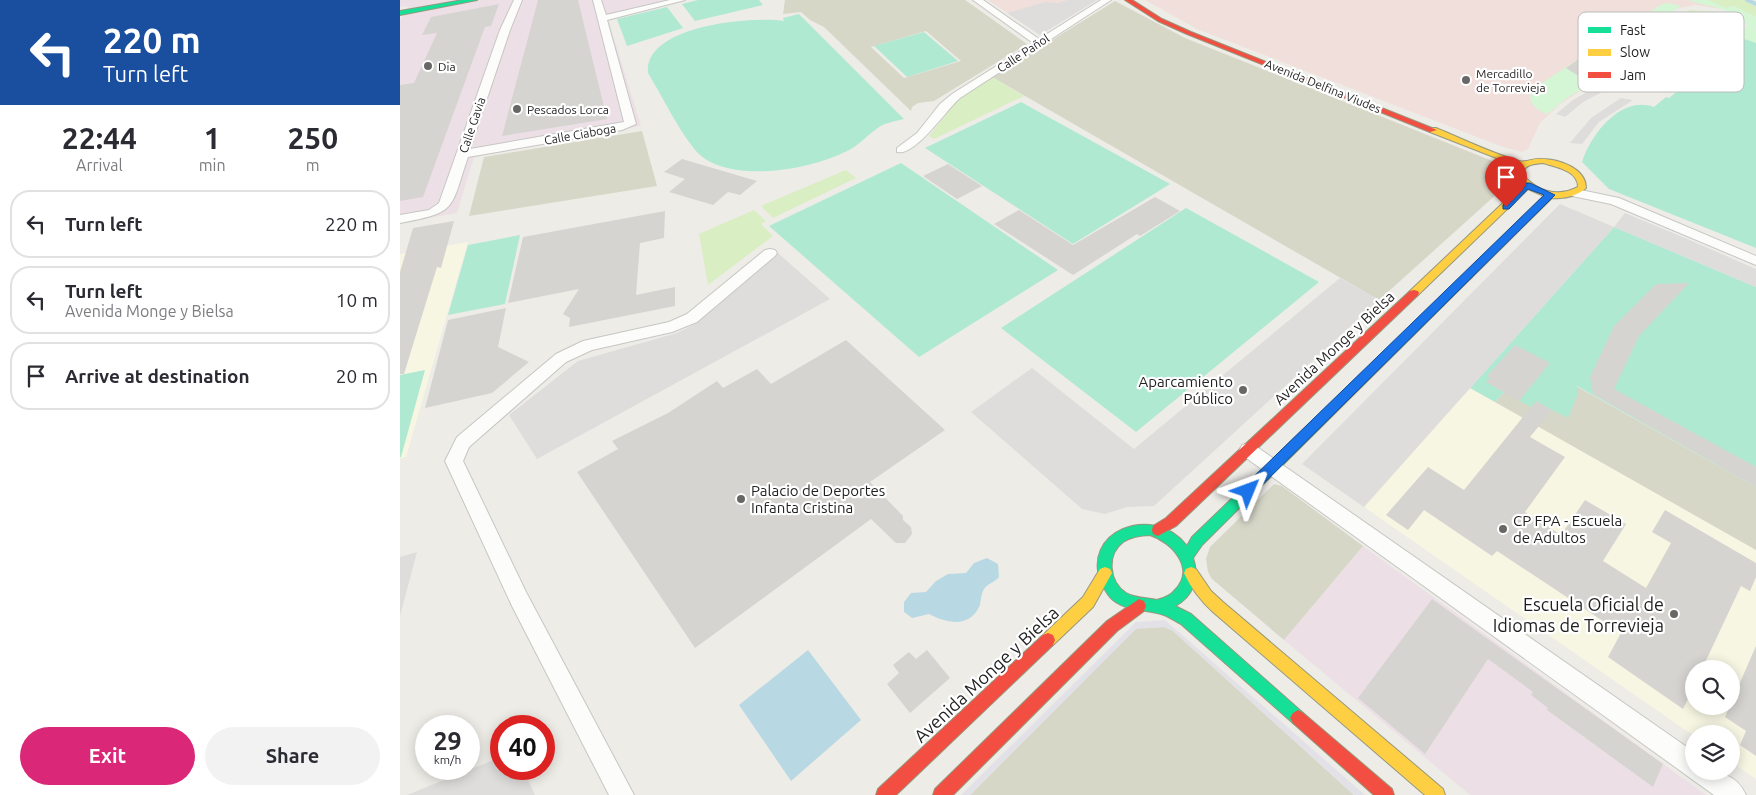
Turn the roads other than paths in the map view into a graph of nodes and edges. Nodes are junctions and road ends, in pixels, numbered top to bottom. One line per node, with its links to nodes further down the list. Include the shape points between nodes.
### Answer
1 (474, 0): 8 (street)
2 (518, 0): 14 (street, Calle Gavia)
3 (597, 0): 9 (street, Calle Ciaboga)
4 (681, 0): 9 (street)
5 (977, 0): 10 (street)
6 (1107, 0): 10 (street, Calle Pañol)
7 (1128, 0): 15 (street, Avenida Delfina Viudes, via 1189,33)
8 (400, 13)
9 (601, 19): 14 (street, Calle Ciaboga, via 630,124)
10 (1039, 43): 12 (street, Calle Pañol, via 956,96)
11 (928, 108): 12 (street)
12 (940, 110): 13 (street, Calle Pañol, via 927,130)
13 (901, 150)
14 (462, 154): 21 (street, Calle Gavia, via 444,206 433,213)
15 (1521, 165): 16 (street, via 1534,161 1553,163 1570,169); 17 (street, via 1518,174)
16 (1582, 182): 18 (street, via 1582,188); 20 (street)
17 (1527, 185): 19 (street); 24 (street, Avenida Monge y Bielsa)
18 (1576, 193): 19 (street); 20 (street)
19 (1550, 195): 25 (street)
20 (1614, 202): 23 (street)
21 (400, 219)
22 (770, 253): 34 (street, via 692,318 672,327 588,345 561,358 475,431 457,452 456,469 519,600)
23 (1756, 261)
24 (1248, 450): 25 (street); 26 (street, Avenida Monge y Bielsa, via 1171,522)
25 (1273, 466): 27 (street, via 1197,541); 32 (street)
26 (1158, 530): 27 (street, via 1176,540); 28 (street, via 1139,529 1122,535 1106,556)
27 (1188, 555): 29 (street)
28 (1105, 573): 30 (street, via 1117,594); 35 (street, Avenida Monge y Bielsa, via 1088,602)
29 (1191, 574): 31 (street, via 1184,591 1177,598); 38 (street, via 1212,602)
30 (1139, 606): 31 (street); 36 (street, via 1112,626)
31 (1158, 607): 37 (street, via 1174,612 1199,628)
32 (1685, 760)
33 (1713, 780): 39 (street)
34 (622, 795)
35 (884, 795)
36 (941, 795)
37 (1386, 795)
38 (1436, 795)
39 (1734, 795)

